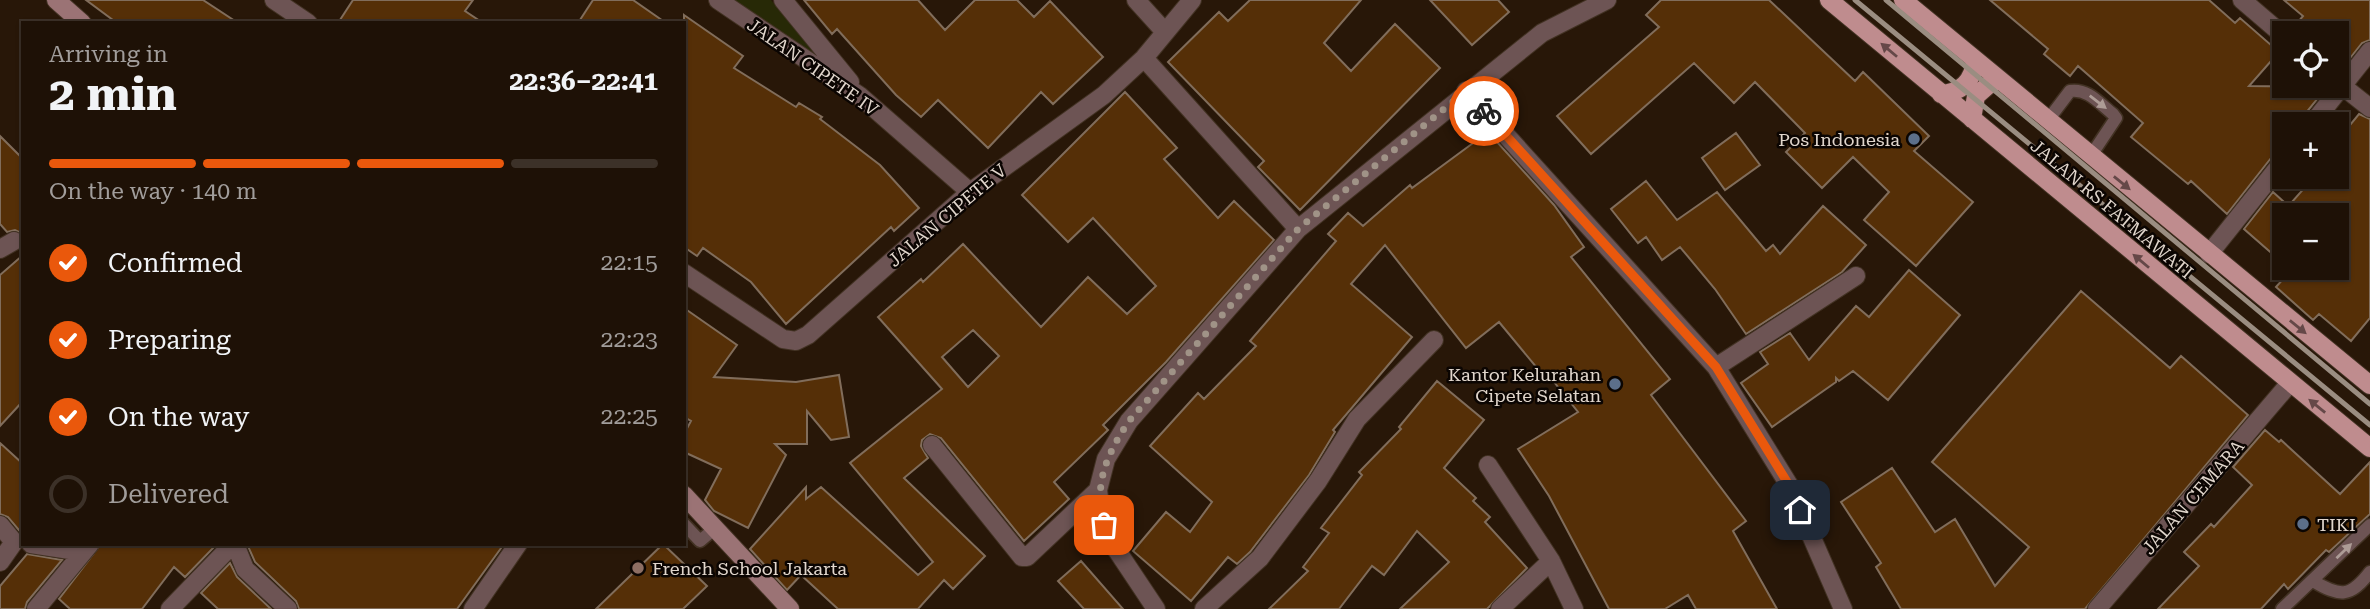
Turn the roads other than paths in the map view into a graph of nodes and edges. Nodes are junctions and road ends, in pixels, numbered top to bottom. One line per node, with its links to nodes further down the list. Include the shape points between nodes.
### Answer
1 (56, 0): 11 (street)
2 (274, 0): 12 (street)
3 (718, 0): 23 (street, JALAN CIPETE IV)
4 (783, 0): 23 (street)
5 (1136, 0): 14 (street)
6 (1192, 0): 14 (street, JALAN CIPETE V)
7 (1607, 0): 20 (street, via 1556,23)
8 (1829, 0): 22 (main road, JALAN RS FATMAWATI, one-way to 8)
9 (1903, 0): 17 (main road, JALAN RS FATMAWATI)
10 (2242, 0): 13 (street)
11 (80, 21)
12 (305, 21)
13 (2272, 26)
14 (1165, 32): 16 (street, JALAN CIPETE V)
15 (2370, 51): 18 (street)
16 (1144, 58): 29 (street, JALAN CIPETE V, via 1104,95); 30 (street)
17 (1975, 61): 19 (main road, JALAN RS FATMAWATI); 22 (main road, via 1966,85)
18 (2349, 73)
19 (1999, 81): 25 (main road, via 1976,96); 26 (main road, JALAN RS FATMAWATI)
20 (1466, 91): 30 (street); 35 (street)
21 (2349, 92): 24 (street)
22 (1941, 94): 25 (main road, JALAN RS FATMAWATI)
23 (860, 96): 29 (street, JALAN CIPETE IV)
24 (2370, 108)
25 (1972, 120): 36 (main road, JALAN RS FATMAWATI, one-way to 25)
26 (2048, 120): 27 (main road, JALAN RS FATMAWATI); 27 (lane, one-way to 27, via 2070,92 2077,90 2113,114 2114,125)
27 (2090, 157): 31 (main road, JALAN RS FATMAWATI, one-way to 31)
28 (2272, 175): 31 (street)
29 (970, 192): 32 (street, JALAN CIPETE V, via 796,341 783,339)
30 (1298, 229): 41 (street, via 1129,421 1107,459)
31 (2209, 254): 37 (main road, JALAN RS FATMAWATI, one-way to 37)
32 (686, 274)
33 (1856, 276): 35 (street)
34 (1434, 340): 62 (street, via 1357,419 1310,493 1260,558)
35 (1716, 367): 65 (street, via 1789,485)
36 (2289, 384): 39 (main road, JALAN RS FATMAWATI, one-way to 36); 66 (street, JALAN CEMARA)
37 (2370, 385)
38 (932, 445): 41 (street, via 1022,556 1027,557)
39 (2370, 448)
40 (1488, 465): 52 (street)
41 (1098, 490): 61 (street, via 1110,540)
42 (686, 497): 45 (street)
43 (2370, 525): 55 (lane, one-way to 43)
44 (686, 526): 45 (lane, via 699,541)
45 (714, 529): 60 (street)
46 (11, 533): 53 (street, via 14,542)
47 (58, 546): 51 (street)
48 (232, 546): 57 (street)
49 (235, 546): 58 (street, via 245,569)
50 (517, 546): 59 (street)
51 (86, 548): 56 (street)
52 (1551, 561): 63 (street); 64 (street)
53 (0, 562)
54 (2370, 572): 55 (lane, via 2359,586 2337,594)
55 (2313, 581): 67 (lane)
56 (36, 609)
57 (170, 609)
58 (288, 609)
59 (472, 609)
60 (790, 609)
61 (1156, 609)
62 (1204, 609)
63 (1500, 609)
64 (1574, 609)
65 (1843, 609)
66 (2097, 609)
67 (2282, 609)

